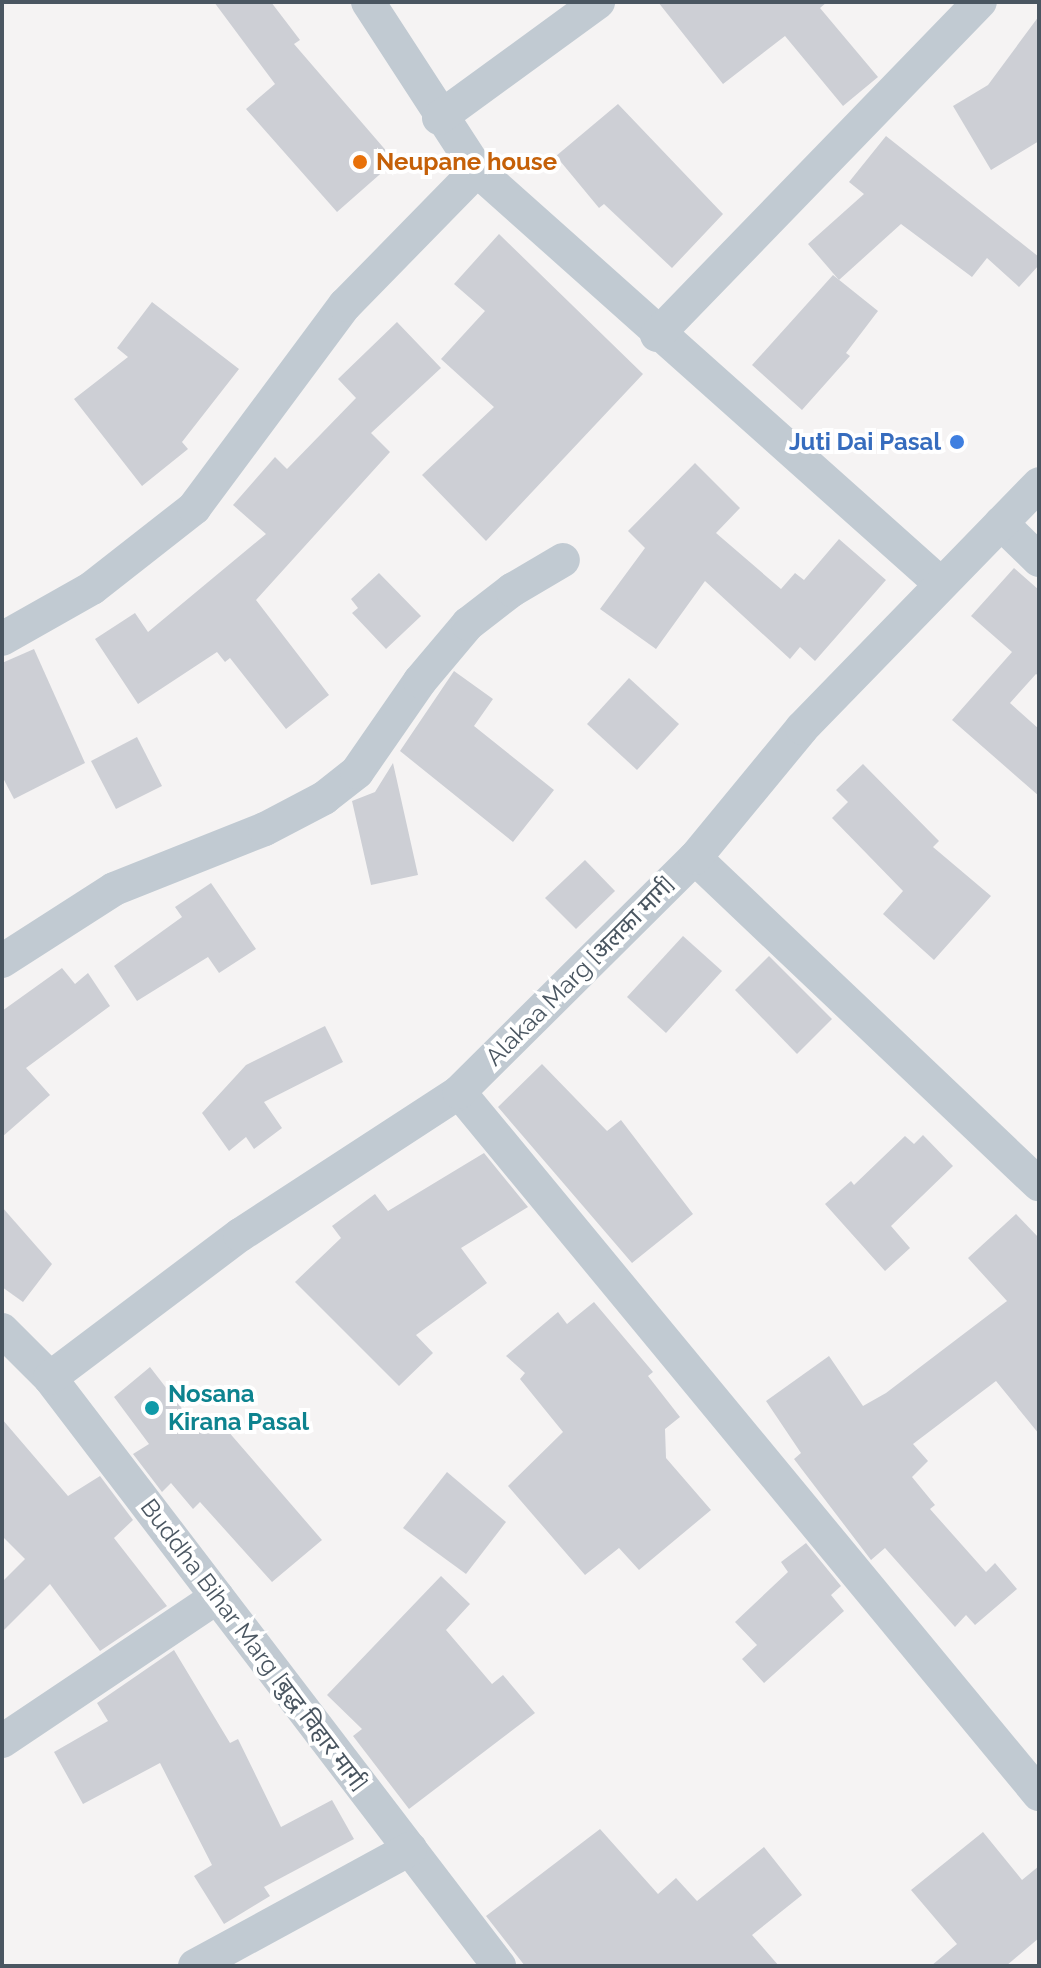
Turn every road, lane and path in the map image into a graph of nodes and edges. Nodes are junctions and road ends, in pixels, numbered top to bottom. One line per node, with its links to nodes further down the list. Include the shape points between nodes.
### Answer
1 (368, 2): 4 (street)
2 (598, 2): 4 (street)
3 (980, 2): 6 (street)
4 (439, 118): 5 (street)
5 (477, 170): 6 (street); 12 (street, via 345,305 194,508 92,588)
6 (657, 335): 11 (street)
7 (1039, 484): 8 (street, Alakaa Marg [अलका मार्ग])
8 (1001, 523): 10 (street); 11 (street, Alakaa Marg [अलका मार्ग])
9 (563, 560): 14 (street, via 468,624 420,681 357,772 324,798 265,829 114,889)
10 (1039, 560)
11 (941, 584): 13 (street, Alakaa Marg [अलका मार्ग], via 802,728)
12 (2, 639)
13 (695, 858): 15 (street, Alakaa Marg [अलका मार्ग]); 16 (street)
14 (2, 961)
15 (459, 1092): 18 (street, Alakaa Marg [अलका मार्ग], via 240,1235); 21 (street)
16 (1039, 1184)
17 (2, 1330): 18 (street, Buddha Bihar Marg [बुद्ध विहार मार्ग])
18 (50, 1378): 19 (street, Buddha Bihar Marg [बुद्ध विहार मार्ग])
19 (217, 1597): 20 (street); 22 (street, Buddha Bihar Marg [बुद्ध विहार मार्ग])
20 (2, 1741)
21 (1039, 1794)
22 (410, 1849): 23 (street); 24 (street, Buddha Bihar Marg [बुद्ध विहार मार्ग])
23 (195, 1966)
24 (499, 1966)

